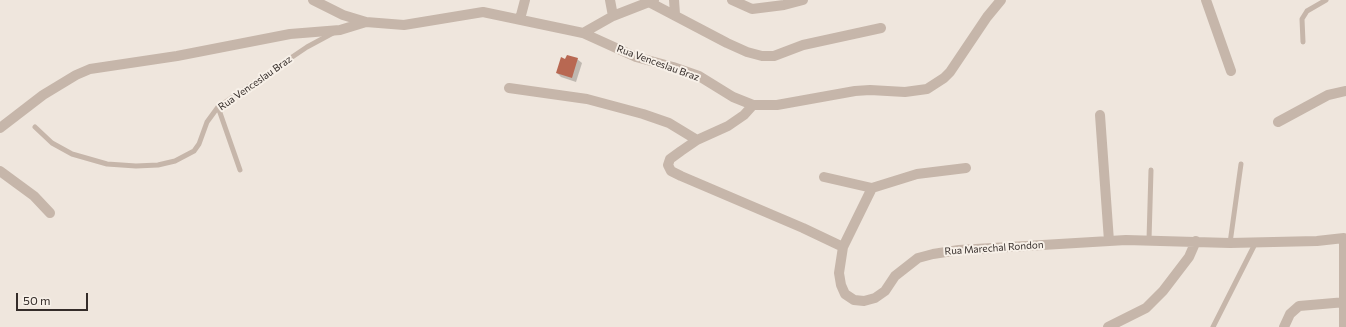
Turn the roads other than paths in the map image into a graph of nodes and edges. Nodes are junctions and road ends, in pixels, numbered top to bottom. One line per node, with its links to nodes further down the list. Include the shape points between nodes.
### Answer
1 (314, 0): 14 (street, Rua Venceslau Braz, via 343,15)
2 (525, 0): 13 (street)
3 (610, 0): 12 (street)
4 (674, 0): 11 (street)
5 (732, 0): 6 (street, via 752,9)
6 (802, 0)
7 (1206, 0): 19 (street)
8 (1326, 0): 18 (lane, via 1307,12 1302,20)
9 (652, 1): 11 (street); 12 (street)
10 (1000, 1): 22 (street, Rua Venceslau Braz, via 950,72 927,89 905,92 855,91 778,105)
11 (675, 14): 15 (street, via 727,43 762,56 774,56 815,42)
12 (613, 16): 17 (street)
13 (520, 19): 14 (street, Rua Venceslau Braz, via 483,12 404,25); 17 (street, Rua Venceslau Braz)
14 (366, 22): 16 (street, Rua Venceslau Braz)
15 (882, 28)
16 (340, 30): 23 (lane, Rua Venceslau Braz, via 307,47); 27 (street, Rua Venceslau Braz, via 290,34 177,56 90,69 43,95)
17 (583, 32): 22 (street, Rua Venceslau Braz, via 636,57 699,76 733,97)
18 (1303, 42)
19 (1231, 71)
20 (509, 88): 28 (street, via 587,100 643,114 669,123)
21 (1346, 91): 25 (street, via 1328,95)
22 (754, 105): 28 (street, via 728,126)
23 (218, 107): 26 (lane, Rua Venceslau Braz, via 206,122 194,151 175,161 158,165 107,164 79,156 52,143); 31 (lane)
24 (1100, 115): 39 (street)
25 (1278, 122)
26 (34, 126)
27 (0, 128)
28 (697, 140): 43 (street, via 670,159 668,165 671,171)
29 (1241, 164): 42 (lane)
30 (966, 168): 35 (street, via 917,174)
31 (240, 170)
32 (1151, 170): 38 (lane)
33 (0, 171): 36 (street, via 34,196)
34 (824, 177): 35 (street)
35 (872, 188): 43 (street, Rua Marechal Rondon)
36 (50, 213)
37 (1345, 238): 41 (street, Rua Marechal Rondon); 44 (street)
38 (1149, 240): 39 (street, Rua Marechal Rondon); 40 (street, Rua Marechal Rondon)
39 (1108, 241): 43 (street, Rua Marechal Rondon, via 995,247 933,254 918,258 895,276 884,291 875,298 864,301 854,300 845,294 841,285 839,273)
40 (1196, 241): 42 (street, Rua Marechal Rondon); 45 (street, via 1178,274 1146,308)
41 (1256, 242): 42 (street, Rua Marechal Rondon); 46 (lane)
42 (1230, 243)
43 (843, 247)
44 (1345, 302): 47 (street, via 1298,306 1290,314); 48 (street)
45 (1108, 327)
46 (1213, 327)
47 (1284, 327)
48 (1344, 327)

